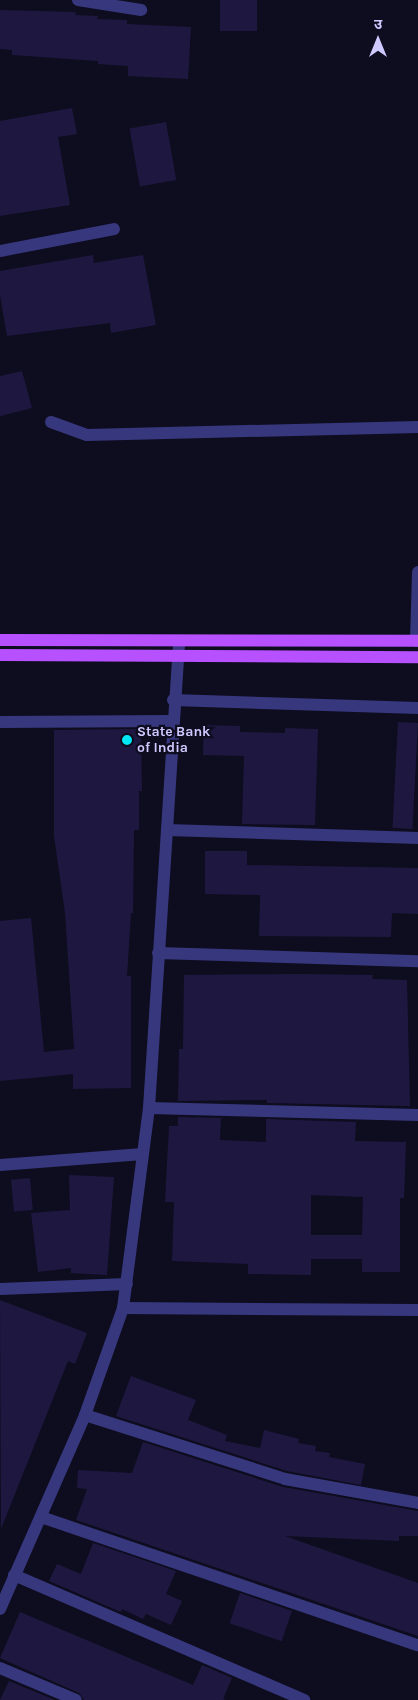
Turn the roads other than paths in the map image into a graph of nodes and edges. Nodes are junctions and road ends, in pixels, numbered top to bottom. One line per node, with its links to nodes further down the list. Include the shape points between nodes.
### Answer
1 (78, 0): 2 (street)
2 (141, 10)
3 (114, 229): 4 (street)
4 (0, 251)
5 (52, 422): 6 (street, via 87,435)
6 (418, 428)
7 (418, 572): 9 (street)
8 (0, 640): 10 (main road)
9 (417, 641): 10 (main road)
10 (178, 648): 11 (main road); 12 (main road); 13 (street)
11 (0, 655)
12 (418, 657)
13 (173, 700): 14 (street); 15 (street)
14 (418, 708)
15 (172, 721): 16 (street); 17 (street)
16 (0, 722)
17 (167, 830): 18 (street); 19 (street)
18 (418, 838)
19 (158, 953): 20 (street); 21 (street)
20 (418, 961)
21 (149, 1108): 22 (street); 23 (street)
22 (418, 1114)
23 (143, 1154): 24 (street); 25 (street)
24 (0, 1166)
25 (127, 1284): 26 (street); 27 (street)
26 (0, 1290)
27 (123, 1308): 28 (street); 29 (street)
28 (418, 1310)
29 (85, 1415): 30 (street, via 285,1480); 31 (street)
30 (418, 1503)
31 (41, 1517): 32 (street); 34 (street)
32 (14, 1575): 33 (street); 37 (street)
33 (0, 1609)
34 (418, 1645)
35 (0, 1668): 36 (street)
36 (76, 1700)
37 (304, 1700)

